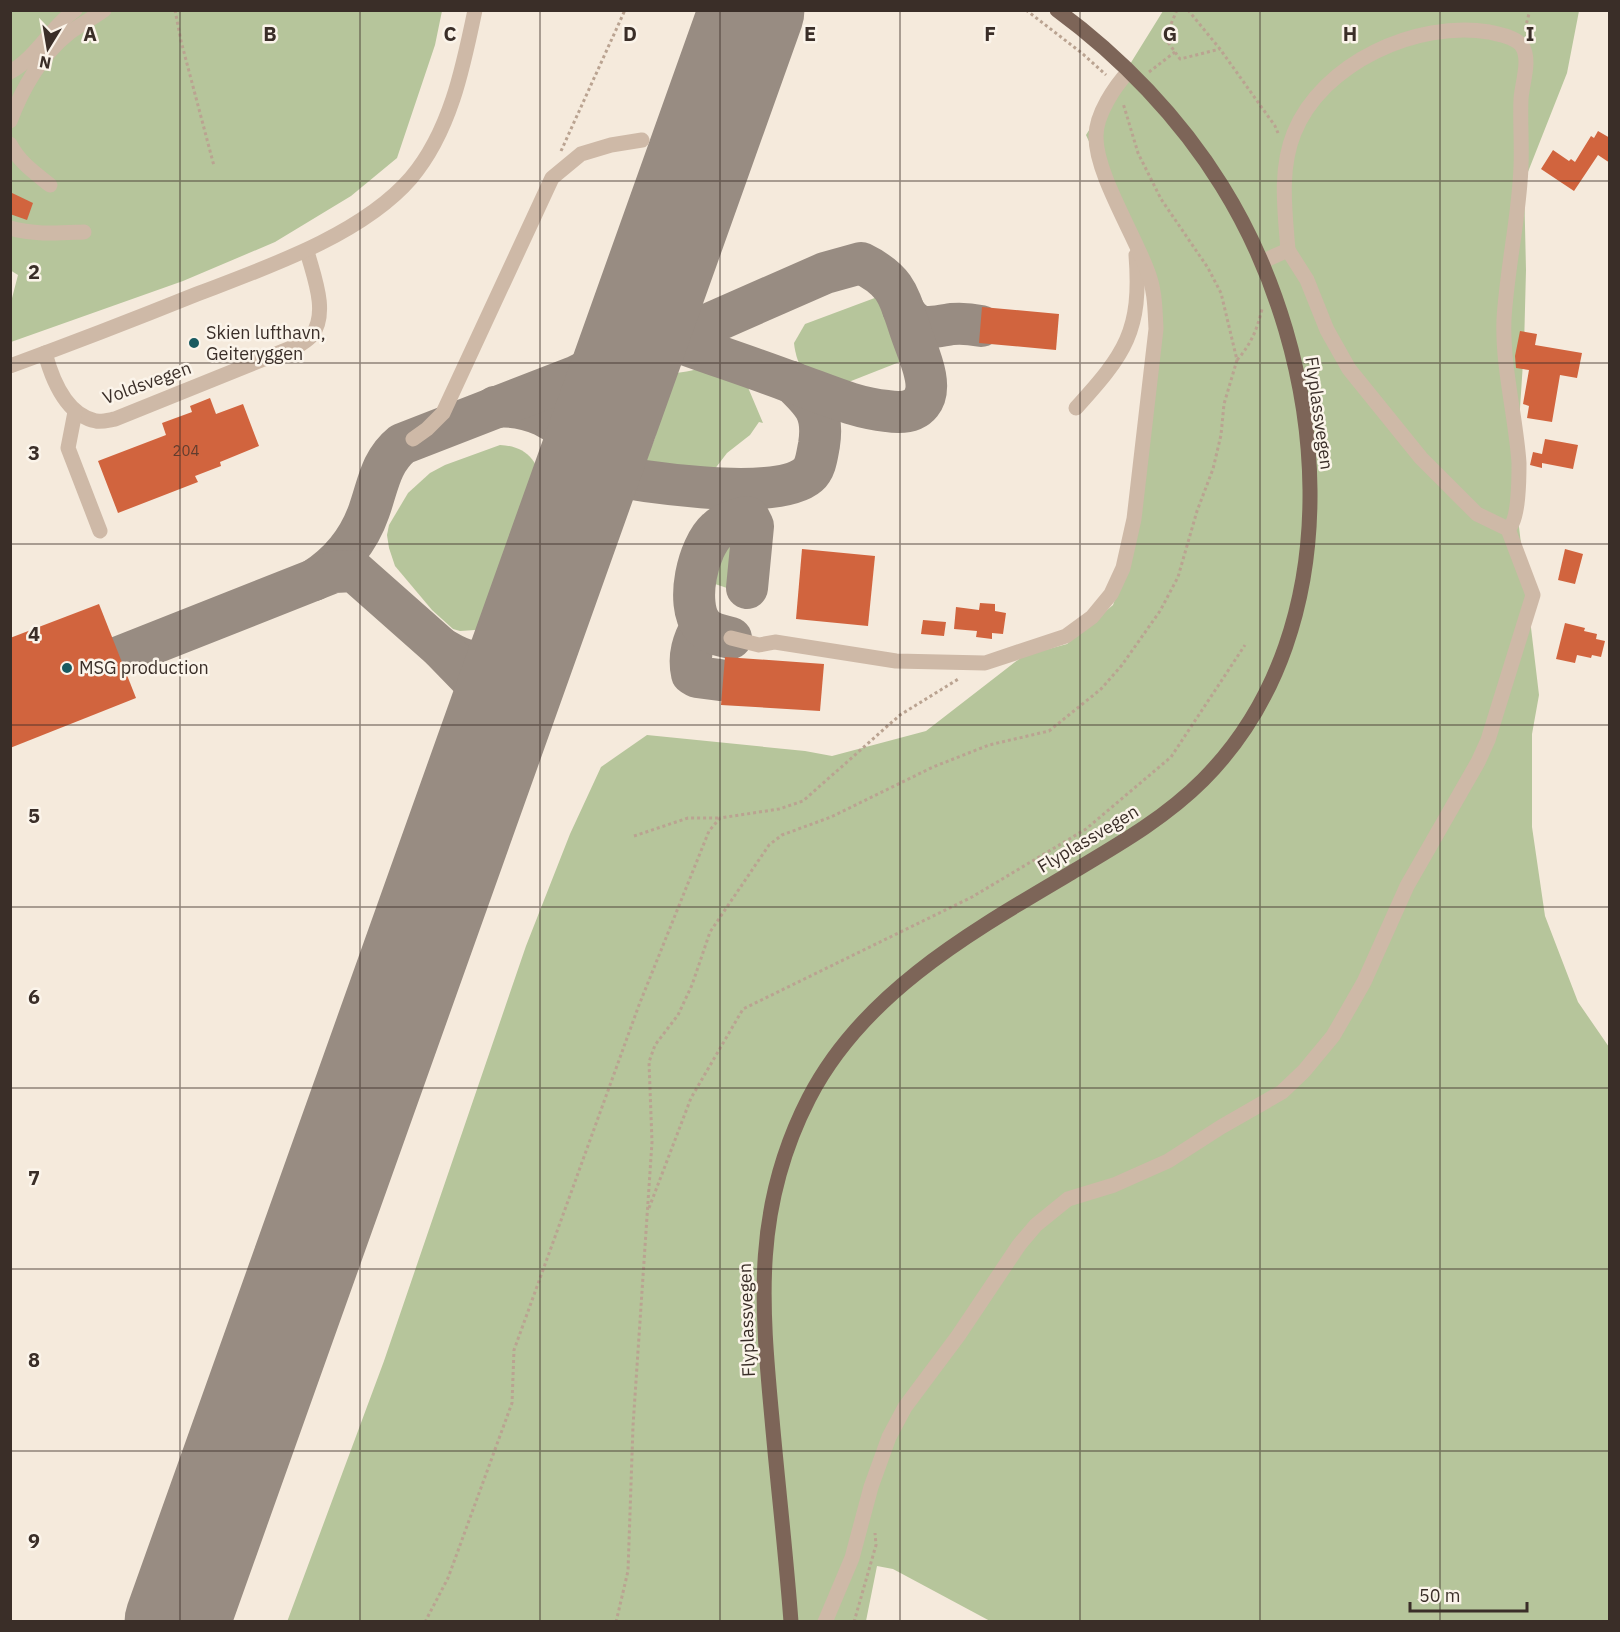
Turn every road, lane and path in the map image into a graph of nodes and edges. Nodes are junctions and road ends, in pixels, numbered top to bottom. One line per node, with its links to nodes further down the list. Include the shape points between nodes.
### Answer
1 (75, 10): 14 (street, via 61,20 25,64)
2 (104, 10): 17 (street, via 69,33 45,59 30,78)
3 (175, 10): 21 (path)
4 (475, 10): 28 (street, via 437,139 410,179 367,215)
5 (625, 10): 22 (path)
6 (1026, 10): 16 (path)
7 (1057, 10): 15 (main road, Flyplassvegen)
8 (1177, 10): 13 (path, via 1165,38)
9 (1188, 10): 12 (path)
10 (1530, 10): 11 (path)
11 (1519, 42): 20 (street, via 1472,29 1430,33 1364,57 1333,78 1312,101 1294,132); 37 (street, via 1524,48 1526,67 1521,96 1521,167 1504,322 1518,477 1514,522)
12 (1220, 50): 13 (path, via 1180,59); 20 (path, via 1275,126)
13 (1175, 52): 15 (path)
14 (10, 72)
15 (1134, 76): 16 (street); 29 (main road, Flyplassvegen, via 1181,130 1222,187)
16 (1116, 85): 26 (street, via 1104,106 1096,135 1102,166); 32 (path, via 1141,160 1221,293)
17 (10, 121)
18 (642, 140): 22 (street, via 581,154)
19 (10, 144): 23 (street, via 30,170)
20 (1287, 154): 27 (street, via 1284,182)
21 (214, 166)
22 (552, 178): 36 (street, via 443,413)
23 (50, 185)
24 (10, 228): 25 (street, via 51,234)
25 (84, 232)
26 (1136, 243): 34 (street, via 1138,286 1134,325 1106,375); 41 (street, via 1155,299 1156,329 1134,519 1123,568 1111,594 1092,617 1066,636)
27 (1288, 250): 29 (street); 37 (street, via 1307,280 1327,330 1349,369 1421,458 1477,514)
28 (307, 251): 31 (street); 35 (street, Voldsvegen, via 320,312 311,336 301,344 115,420 97,421)
29 (1261, 262): 30 (main road, Flyplassvegen)
30 (1272, 290): 32 (path, via 1250,346); 48 (main road, Flyplassvegen, via 1297,373 1309,488 1307,554 1295,620 1264,697 1242,733 1205,778 1159,819 930,962 878,1008 827,1067 787,1148 771,1205 763,1288)
31 (45, 353): 33 (street); 35 (street, via 52,378)
32 (1237, 360): 44 (path, via 1224,405 1213,469 1178,577 1160,611 1101,689 1049,731 989,745 831,817 782,835 769,845 710,932 692,985 649,1062 652,1142)
33 (10, 366)
34 (1076, 408)
35 (75, 412): 38 (street, via 68,448)
36 (413, 439)
37 (1508, 529): 45 (street, via 1533,595 1488,740 1423,856 1364,982 1333,1036 1282,1092 1168,1161 1114,1185 1068,1199 1036,1225 905,1407 879,1460)
38 (100, 531)
39 (731, 638): 41 (street, via 759,645 777,639 896,661)
40 (1245, 645): 44 (path, via 1171,756 1086,829 972,897 743,1009 691,1098)
41 (985, 663): 42 (path, via 900,715 803,801 779,809)
42 (720, 818): 43 (path, via 688,818); 46 (path, via 709,831 639,1005 514,1350 512,1403 448,1578)
43 (634, 836)
44 (647, 1212): 47 (path, via 628,1571)
45 (864, 1518): 49 (street); 50 (path, via 875,1528 876,1545)
46 (425, 1622)
47 (616, 1622)
48 (791, 1622)
49 (825, 1622)
50 (854, 1622)

